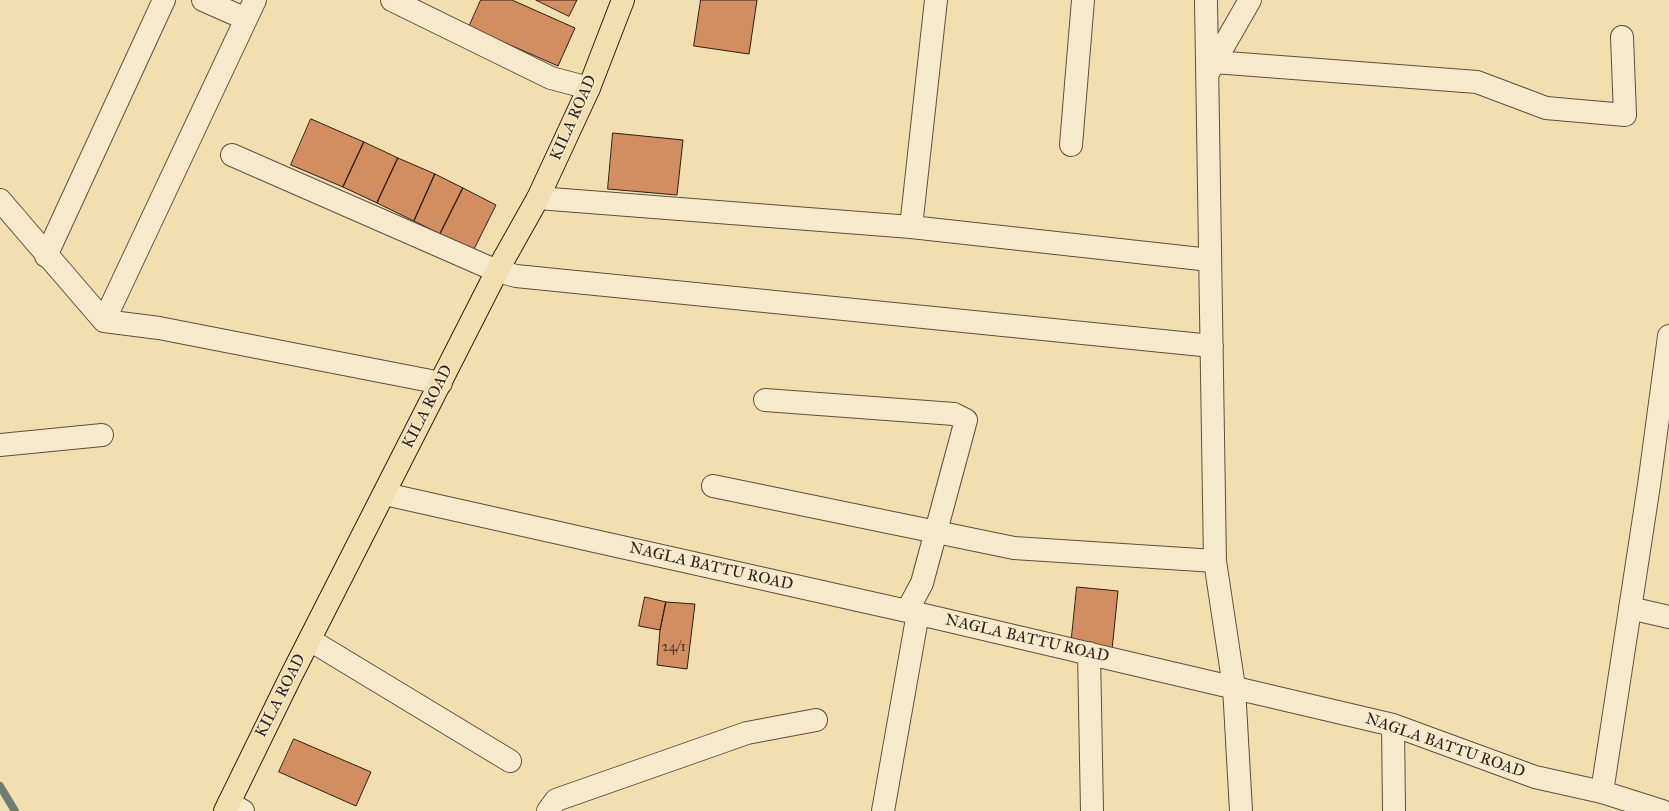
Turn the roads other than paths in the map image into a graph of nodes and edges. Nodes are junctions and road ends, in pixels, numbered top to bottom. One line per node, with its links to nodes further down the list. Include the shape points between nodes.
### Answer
1 (164, 0): 18 (street)
2 (203, 0): 9 (street)
3 (392, 0): 12 (street, via 551,78)
4 (624, 0): 12 (main road, KILA ROAD)
5 (936, 0): 17 (street)
6 (1083, 0): 13 (street)
7 (1206, 0): 11 (street)
8 (1250, 0): 11 (street)
9 (251, 10): 21 (street)
10 (1622, 37): 11 (street, via 1625,115 1546,108 1477,82)
11 (1210, 68): 19 (street)
12 (589, 88): 15 (main road, KILA ROAD)
13 (1071, 145)
14 (232, 155): 20 (street)
15 (538, 198): 17 (street); 20 (main road, KILA ROAD)
16 (0, 200): 18 (street)
17 (911, 227): 19 (street)
18 (46, 256): 21 (street)
19 (1210, 260): 23 (street)
20 (497, 271): 23 (street, via 516,276); 24 (main road, KILA ROAD)
21 (104, 321): 24 (street, via 159,328)
22 (1669, 336): 32 (street)
23 (1212, 346): 31 (street)
24 (441, 383): 29 (main road, KILA ROAD)
25 (765, 400): 30 (street, via 954,414 966,420)
26 (102, 435): 27 (street)
27 (0, 444)
28 (713, 486): 30 (street)
29 (385, 494): 33 (street, NAGLA BATTU ROAD); 35 (main road, KILA ROAD)
30 (936, 533): 31 (street, via 1014,548); 33 (street)
31 (1216, 561): 37 (street)
32 (1630, 608): 34 (street); 41 (street)
33 (912, 612): 36 (street, NAGLA BATTU ROAD); 44 (street)
34 (1669, 617)
35 (310, 640): 40 (street); 42 (main road, KILA ROAD)
36 (1089, 653): 37 (street, NAGLA BATTU ROAD); 45 (street)
37 (1234, 687): 39 (street, NAGLA BATTU ROAD); 46 (street)
38 (816, 720): 43 (street, via 747,733 556,800)
39 (1393, 724): 41 (street, NAGLA BATTU ROAD, via 1535,777); 47 (street)
40 (510, 762)
41 (1602, 792): 48 (street, NAGLA BATTU ROAD)
42 (232, 808)
43 (548, 811)
44 (883, 811)
45 (1092, 811)
46 (1241, 811)
47 (1394, 811)
48 (1662, 811)

